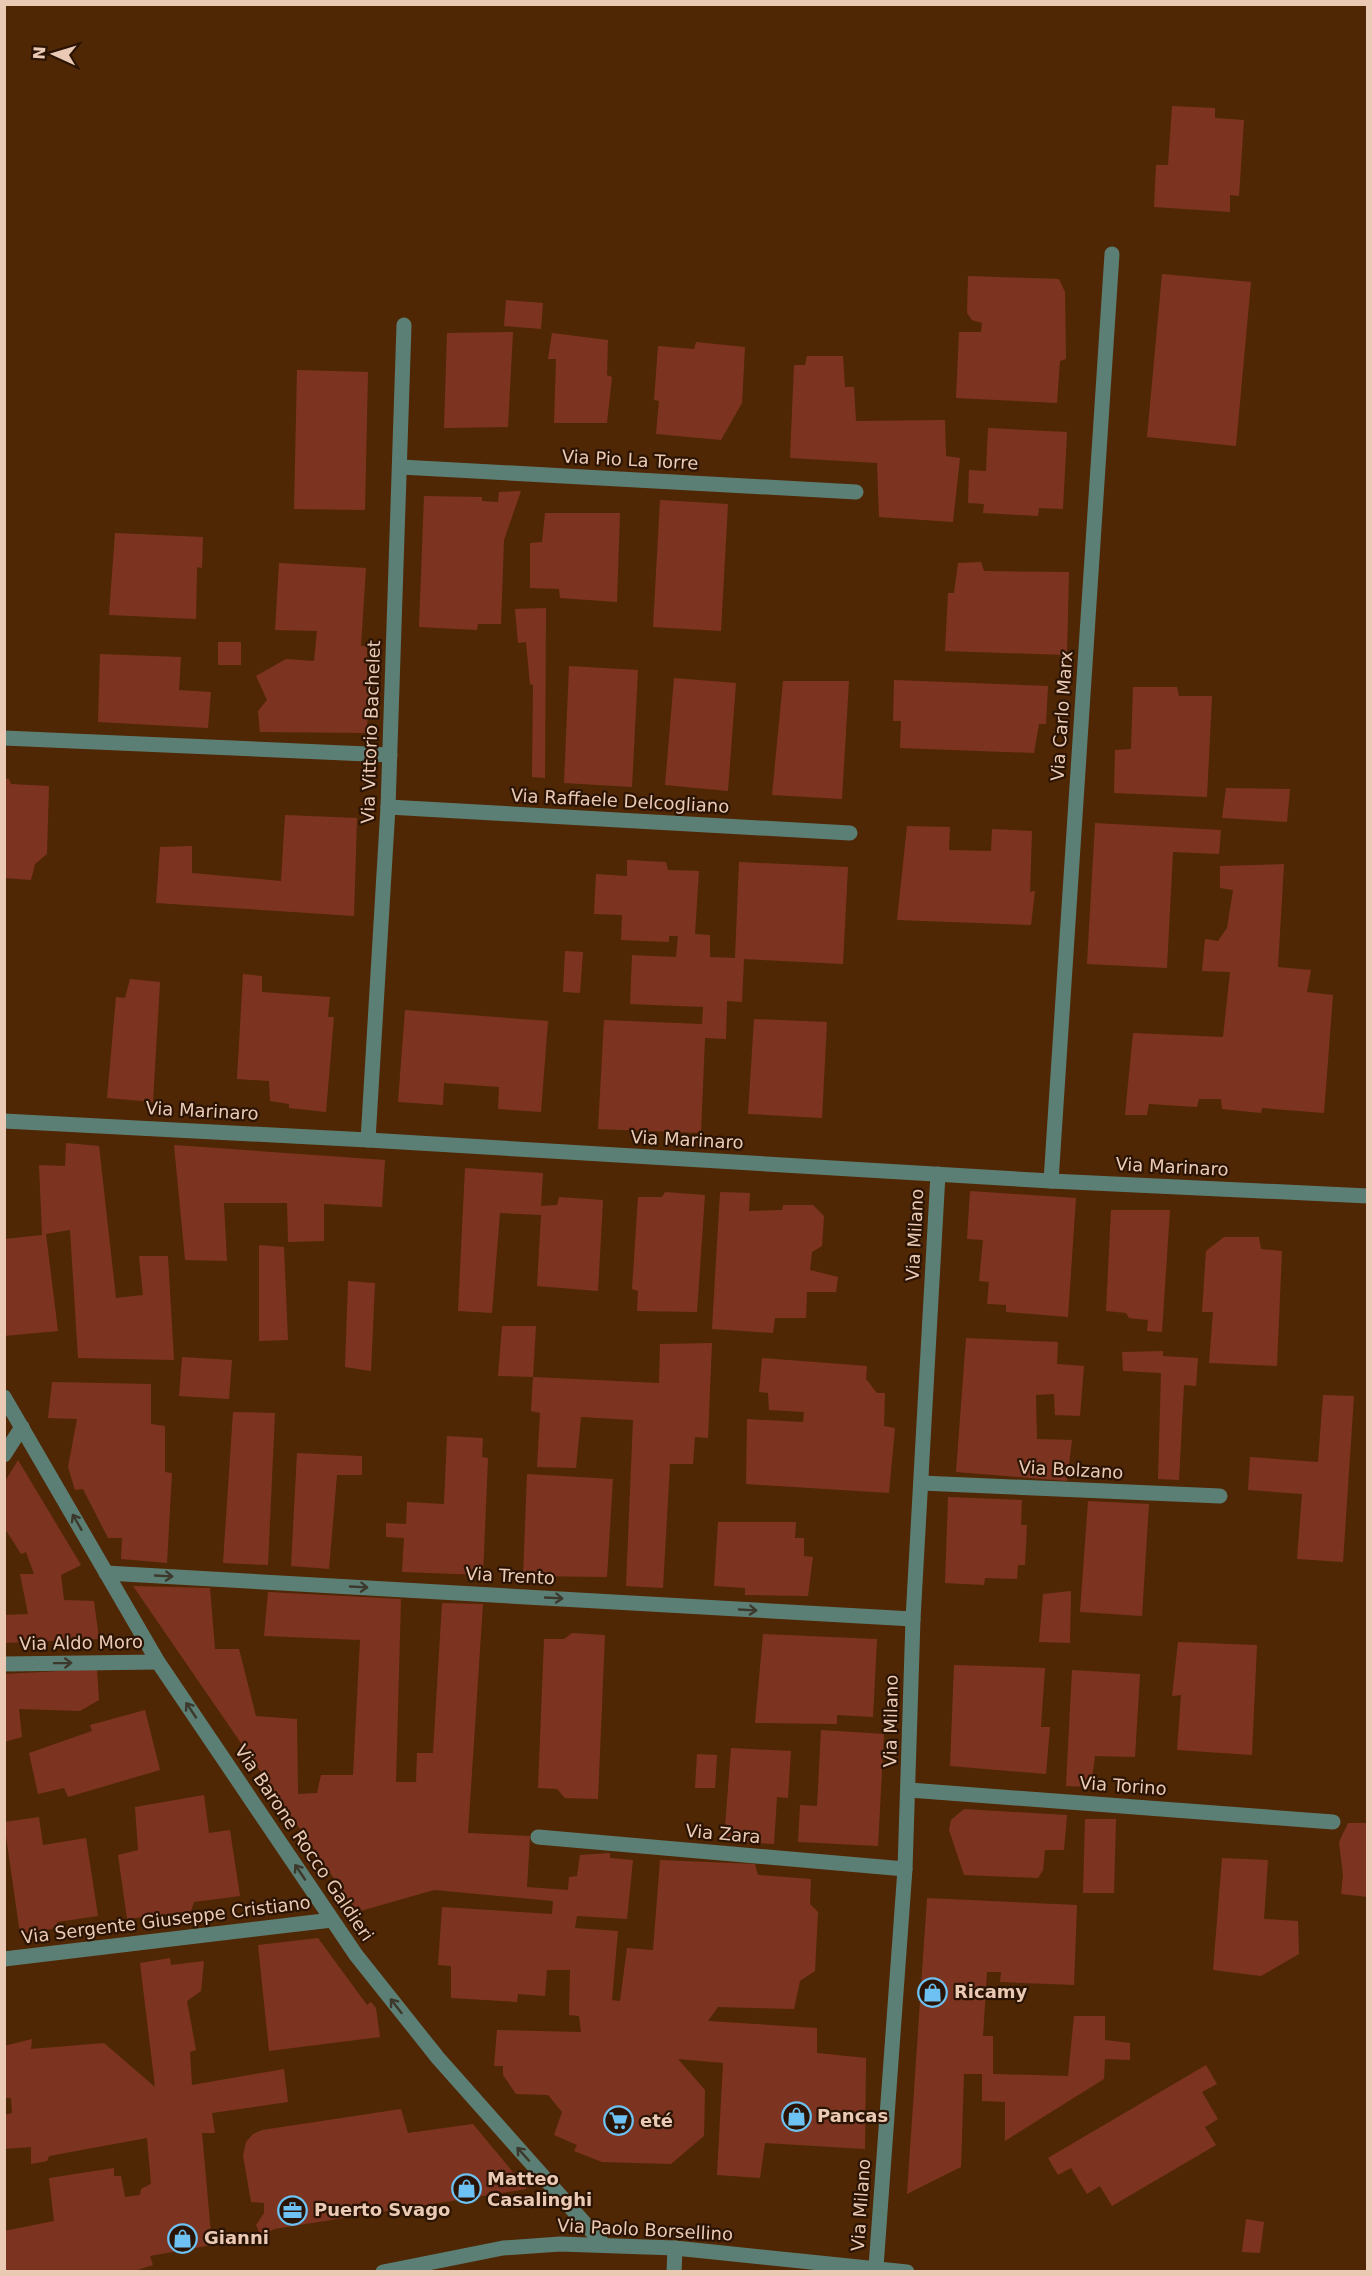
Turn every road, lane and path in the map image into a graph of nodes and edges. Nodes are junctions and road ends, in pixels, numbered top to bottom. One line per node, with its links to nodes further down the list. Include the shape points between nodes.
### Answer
1 (1112, 254): 12 (street, Via Carlo Marx)
2 (404, 325): 3 (street, Via Vittorio Bachelet)
3 (401, 467): 4 (street, Via Pio La Torre); 6 (street, Via Vittorio Bachelet)
4 (856, 492)
5 (4, 738): 6 (street)
6 (390, 755): 7 (street, Via Vittorio Bachelet)
7 (388, 807): 8 (street, Via Raffaele Delcogliano); 10 (street, Via Vittorio Bachelet)
8 (850, 833)
9 (4, 1121): 10 (street, Via Marinaro)
10 (368, 1140): 11 (street, Via Marinaro)
11 (938, 1174): 12 (street, Via Marinaro); 17 (street, Via Milano)
12 (1051, 1181): 13 (street, Via Marinaro)
13 (1368, 1196)
14 (4, 1397): 15 (street, Via Barone Rocco Galdieri)
15 (22, 1427): 16 (street); 19 (street, Via Barone Rocco Galdieri, one-way to 15)
16 (4, 1455)
17 (921, 1483): 18 (street, Via Bolzano); 20 (street, Via Milano)
18 (1220, 1496)
19 (106, 1573): 20 (street, Via Trento, one-way to 20); 21 (street, Via Barone Rocco Galdieri)
20 (913, 1619): 23 (street, Via Milano)
21 (158, 1662): 22 (street, Via Aldo Moro, one-way to 21); 27 (street, Via Barone Rocco Galdieri, one-way to 21)
22 (4, 1664)
23 (909, 1790): 24 (street, Via Torino); 26 (street, Via Milano)
24 (1333, 1822)
25 (538, 1838): 26 (street, Via Zara)
26 (905, 1869): 32 (street, Via Milano)
27 (332, 1920): 28 (street, Via Sergente Giuseppe Cristiano); 29 (street, Via Barone Rocco Galdieri, one-way to 27, via 438,2058)
28 (4, 1959)
29 (604, 2245): 30 (street, Via Paolo Borsellino); 31 (street, Via Paolo Borsellino, via 503,2248)
30 (675, 2247): 32 (street, Via Paolo Borsellino); 34 (street)
31 (448, 2265): 33 (street, Via Paolo Borsellino)
32 (876, 2267): 35 (street, Via Paolo Borsellino)
33 (383, 2271)
34 (674, 2271)
35 (907, 2271)

